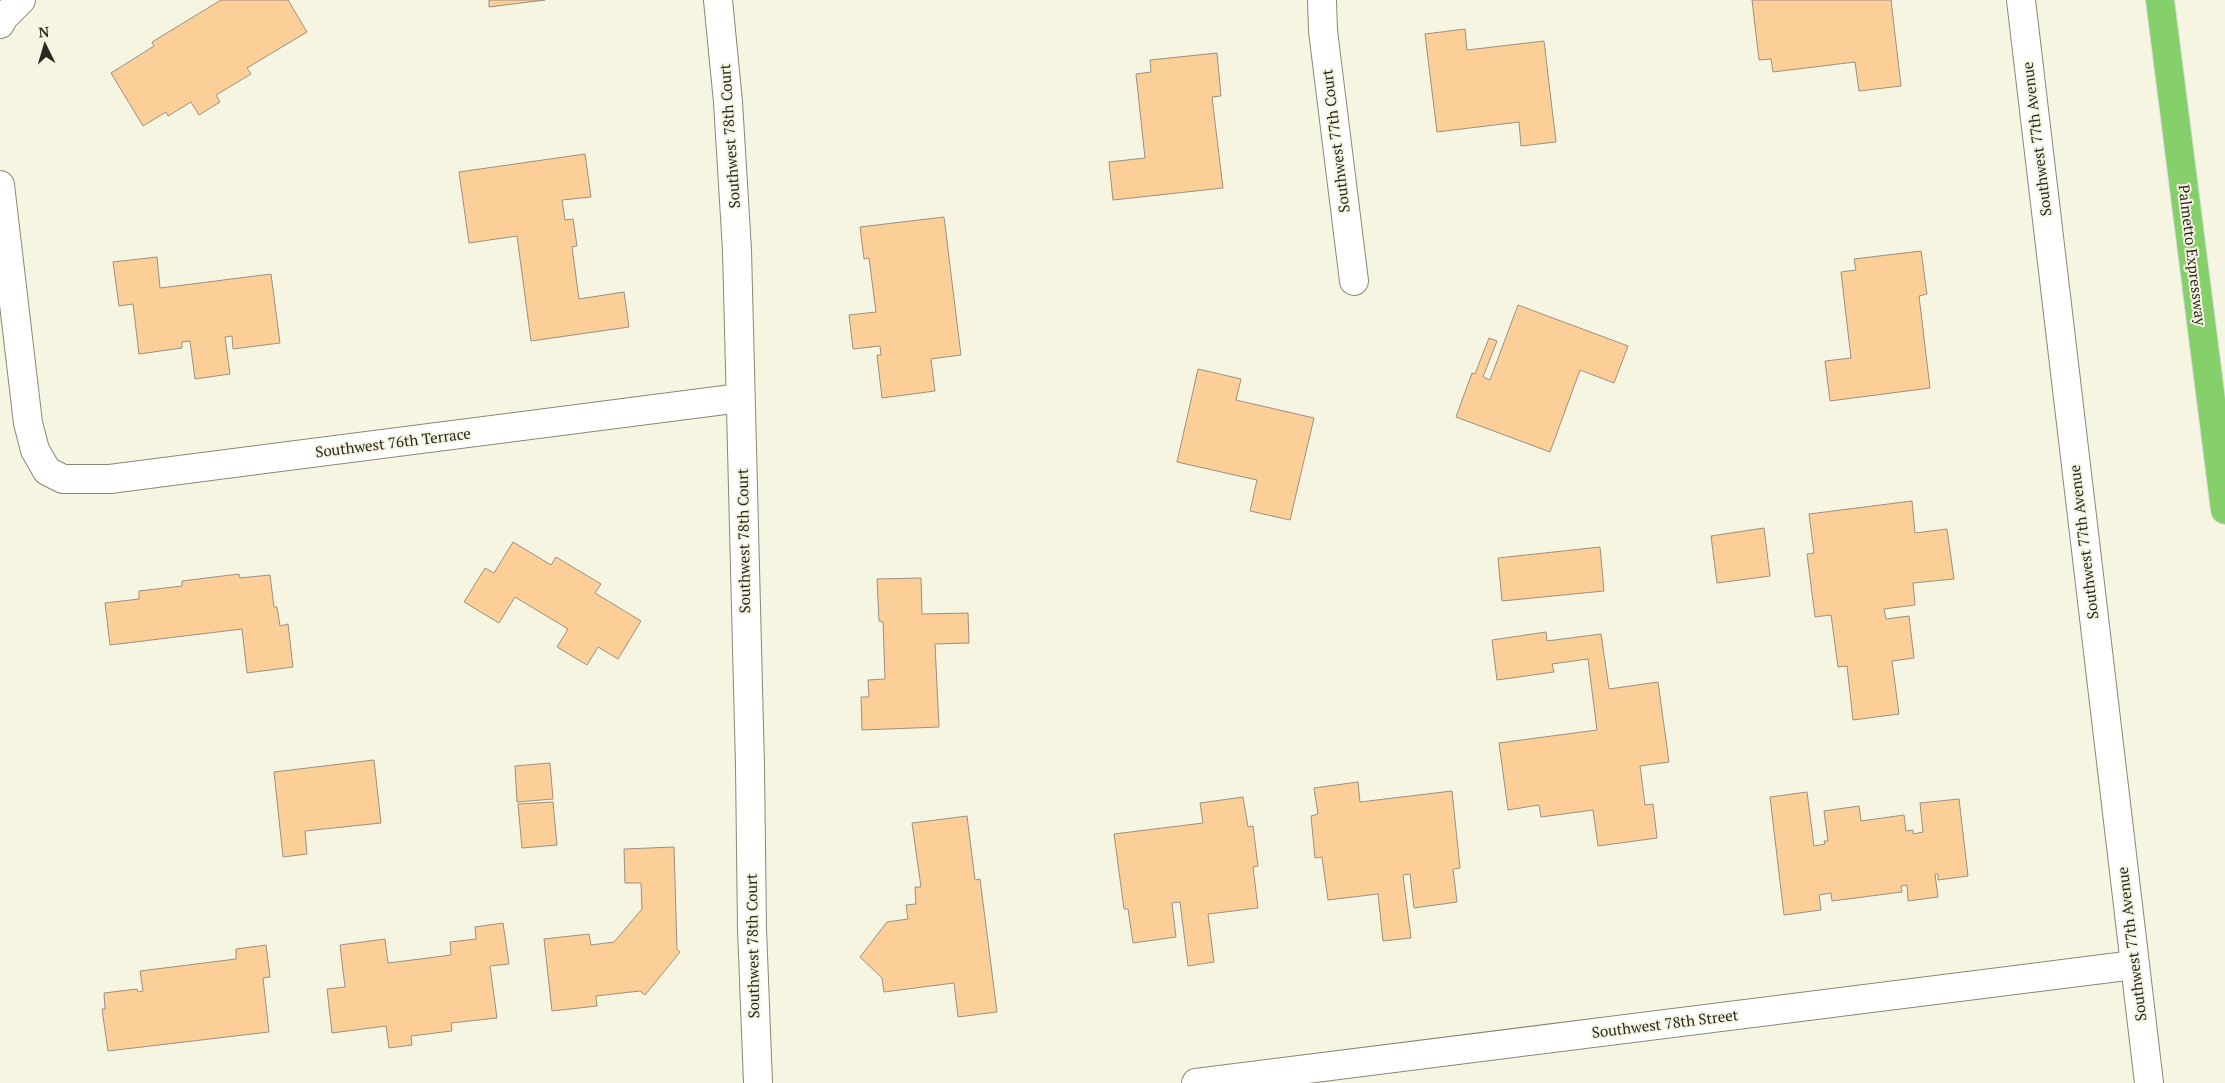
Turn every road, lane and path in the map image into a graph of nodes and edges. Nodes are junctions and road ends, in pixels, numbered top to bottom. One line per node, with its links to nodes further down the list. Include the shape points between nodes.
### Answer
1 (21, 0): 7 (street)
2 (718, 0): 11 (street, Southwest 78th Court, via 735,201)
3 (1322, 0): 10 (street, Southwest 77th Court, via 1323,31)
4 (2021, 0): 13 (street, Southwest 77th Avenue)
5 (2143, 0): 8 (highway)
6 (2160, 0): 8 (highway, Palmetto Expressway)
7 (0, 24)
8 (2169, 82): 12 (highway, Palmetto Expressway)
9 (0, 185): 11 (street, Southwest 76th Terrace, via 28,424 41,463 47,471 63,479 110,479)
10 (1354, 281)
11 (740, 398): 14 (street, Southwest 78th Court)
12 (2225, 510)
13 (2134, 965): 15 (street, Southwest 78th Street); 16 (street, Southwest 77th Avenue)
14 (758, 1083)
15 (1196, 1083)
16 (2149, 1083)

